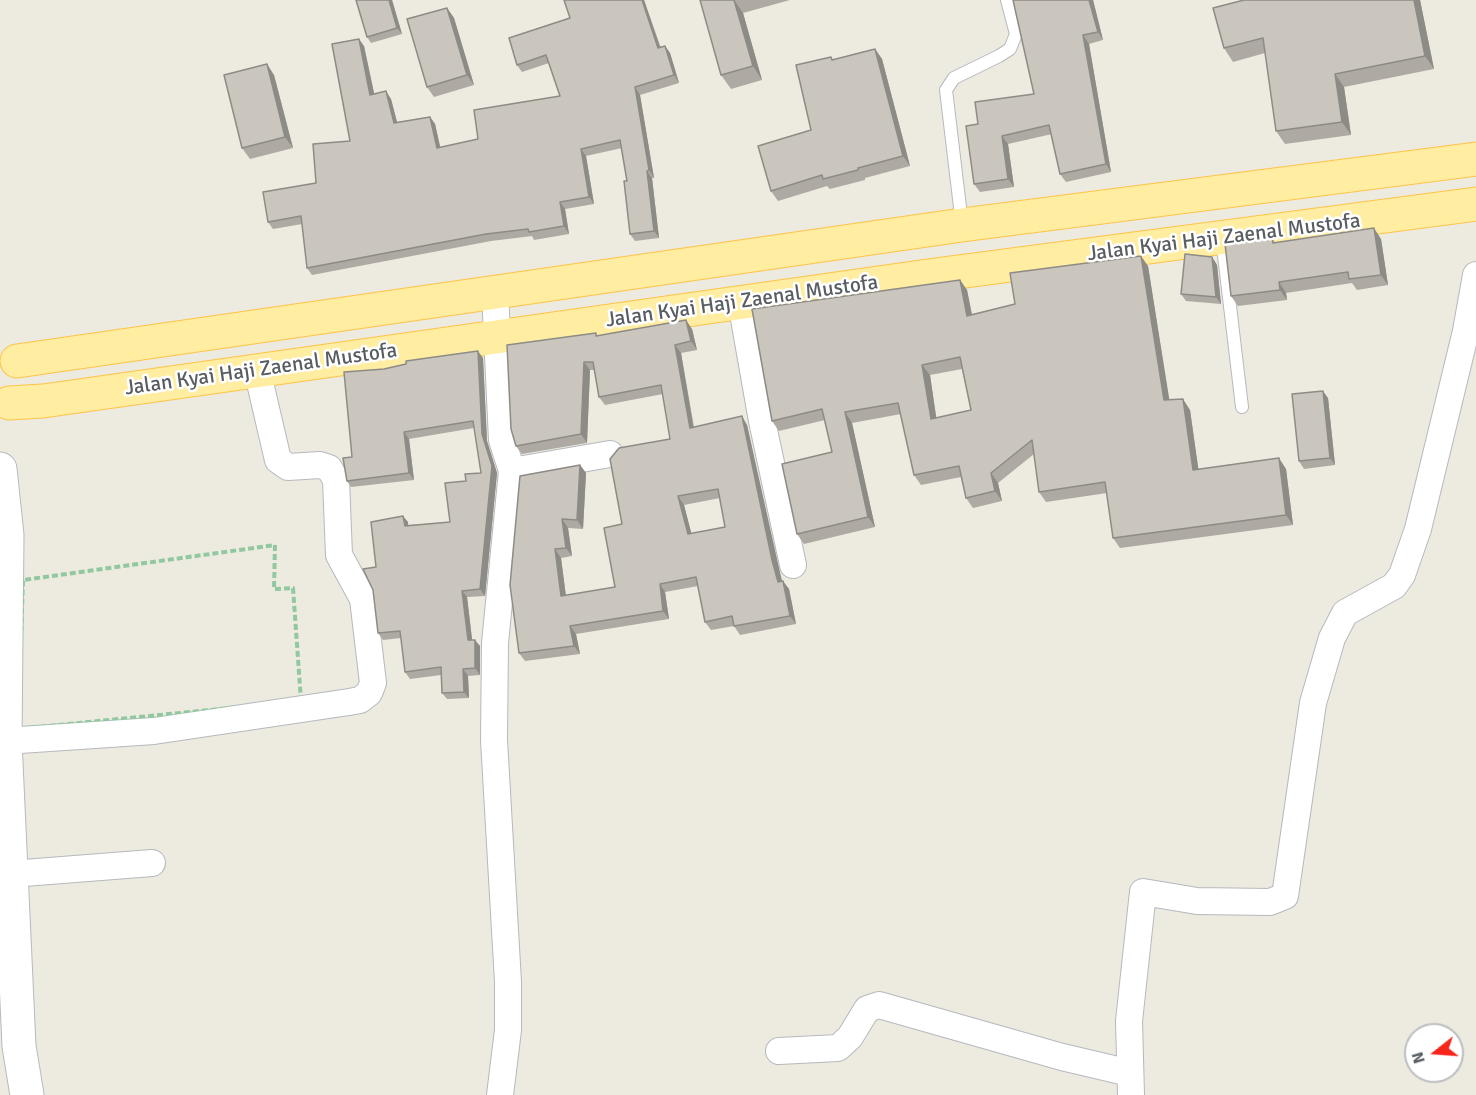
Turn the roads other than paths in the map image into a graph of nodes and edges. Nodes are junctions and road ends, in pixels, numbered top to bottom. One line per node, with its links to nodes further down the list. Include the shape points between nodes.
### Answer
1 (1007, 0): 6 (lane, via 1016,34 1010,49 954,78 946,90)
2 (1476, 159): 3 (main road, Jalan Kyai Haji Zaenal Mustofa)
3 (1372, 172): 5 (main road); 6 (main road, Jalan Kyai Haji Zaenal Mustofa)
4 (1476, 204): 5 (main road, Jalan Kyai Haji Zaenal Mustofa)
5 (1372, 219): 8 (main road, Jalan Kyai Haji Zaenal Mustofa)
6 (962, 225): 7 (main road, Jalan Kyai Haji Zaenal Mustofa)
7 (930, 230): 9 (main road); 11 (main road, Jalan Kyai Haji Zaenal Mustofa)
8 (1222, 238): 9 (main road, Jalan Kyai Haji Zaenal Mustofa); 17 (lane)
9 (934, 275): 12 (main road, Jalan Kyai Haji Zaenal Mustofa)
10 (1476, 275): 27 (street, via 1421,518 1402,575 1394,586 1345,613 1332,638 1313,703 1285,896 1270,902 1197,901 1143,892 1129,1021)
11 (495, 292): 13 (street); 14 (main road, Jalan Kyai Haji Zaenal Mustofa)
12 (741, 302): 13 (main road, Jalan Kyai Haji Zaenal Mustofa); 21 (street)
13 (495, 337): 15 (main road, Jalan Kyai Haji Zaenal Mustofa); 20 (street, via 502,440)
14 (9, 357): 16 (main road, via 25,379 23,389)
15 (257, 370): 16 (main road, Jalan Kyai Haji Zaenal Mustofa); 22 (street, via 278,460 288,467 329,468 336,480 339,555 363,599 373,683 369,693 349,702 154,731)
16 (4, 404)
17 (1242, 407)
18 (610, 454): 20 (street)
19 (0, 469): 22 (main road, via 8,535)
20 (512, 471): 29 (street, via 495,643 494,740 508,982 508,1030)
21 (793, 565)
22 (5, 741): 24 (main road)
23 (152, 862): 24 (street)
24 (11, 874): 25 (main road)
25 (8, 971): 28 (main road)
26 (779, 1051): 27 (street, via 838,1048 850,1038 867,1009 879,1005 1062,1057)
27 (1130, 1084)
28 (27, 1095)
29 (500, 1095)

